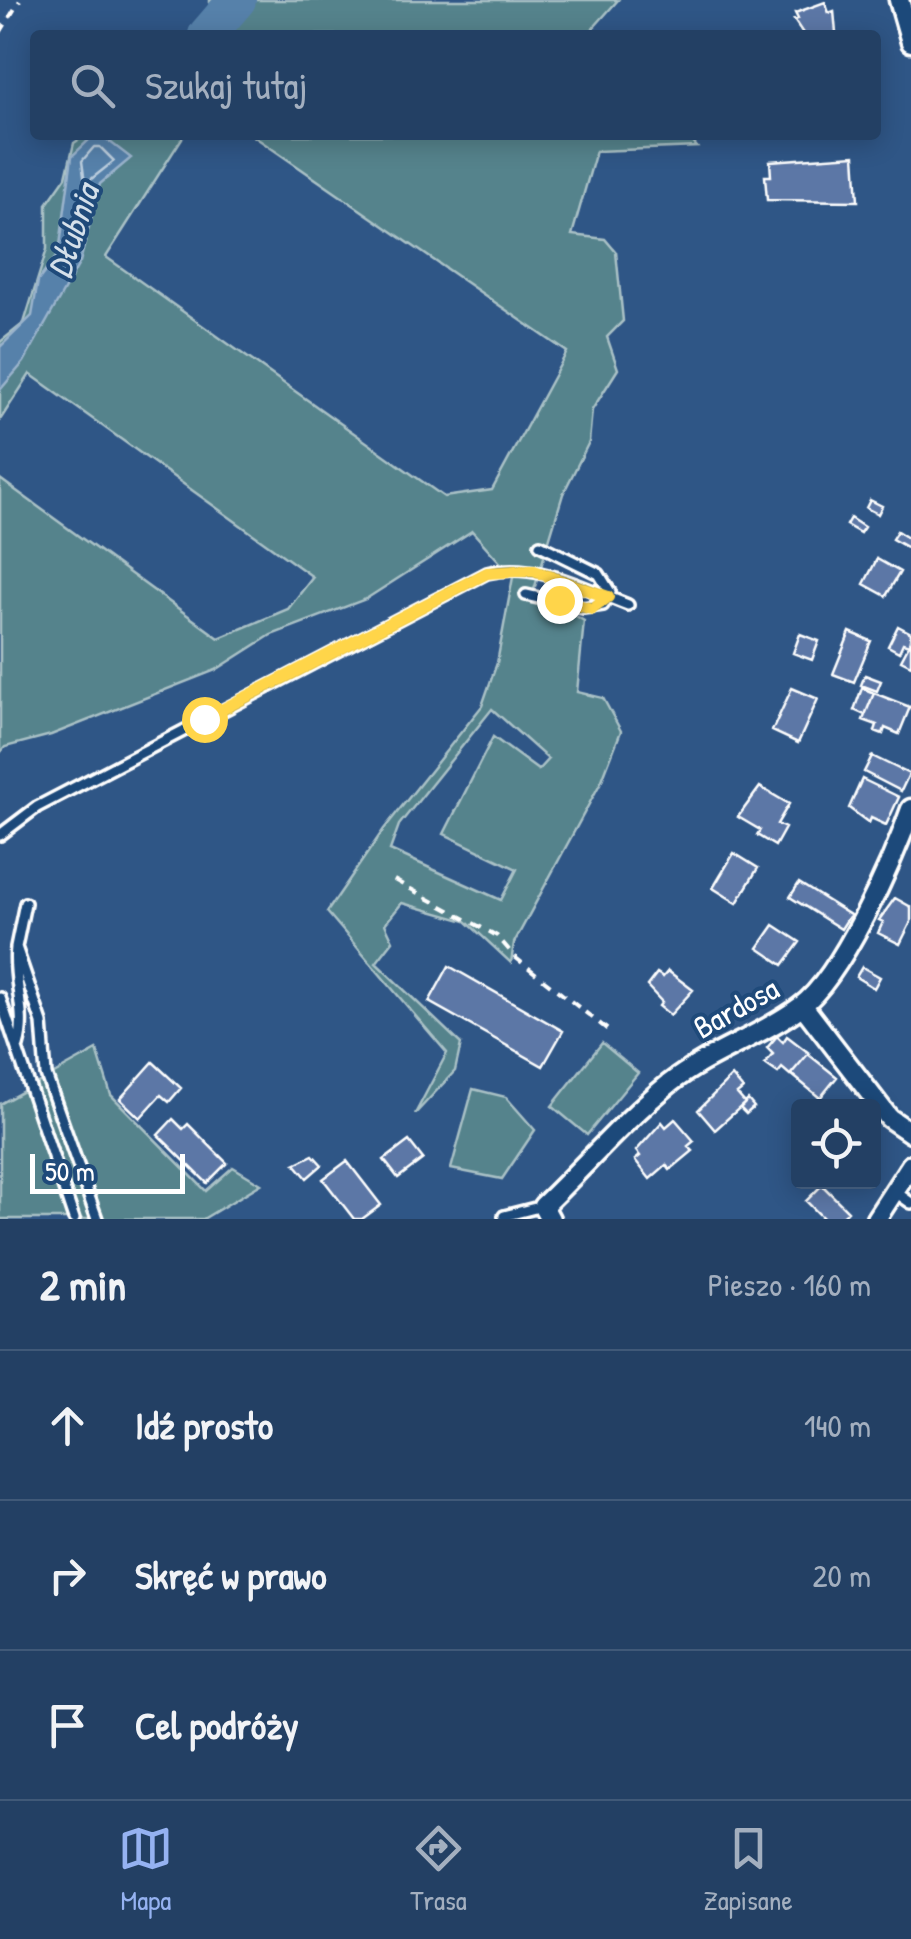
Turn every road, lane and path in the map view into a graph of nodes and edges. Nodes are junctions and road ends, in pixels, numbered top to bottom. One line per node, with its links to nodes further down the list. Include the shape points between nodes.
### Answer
1 (20, 0): 4 (path)
2 (899, 0): 3 (street)
3 (908, 21): 5 (street)
4 (0, 33)
5 (911, 42)
6 (540, 545): 8 (lane, via 599,574 608,582)
7 (526, 595): 8 (lane, via 592,609)
8 (608, 597): 9 (lane); 11 (lane, via 531,570 487,573 37,807)
9 (628, 605)
10 (911, 808): 16 (street, Bardosa, via 862,920)
11 (0, 835)
12 (394, 880): 17 (path, via 497,936)
13 (25, 903): 14 (lane)
14 (16, 947): 18 (lane, via 13,970 23,1022); 26 (lane, via 42,1023 46,1075)
15 (0, 998): 18 (lane)
16 (803, 1006): 19 (street, via 889,1118); 23 (street, Bardosa, via 672,1082)
17 (613, 1034)
18 (17, 1048): 25 (lane)
19 (911, 1133)
20 (911, 1165): 21 (street)
21 (894, 1191): 22 (lane); 27 (street)
22 (911, 1203)
23 (547, 1212): 24 (lane)
24 (504, 1216)
25 (74, 1219)
26 (97, 1219)
27 (876, 1219)

